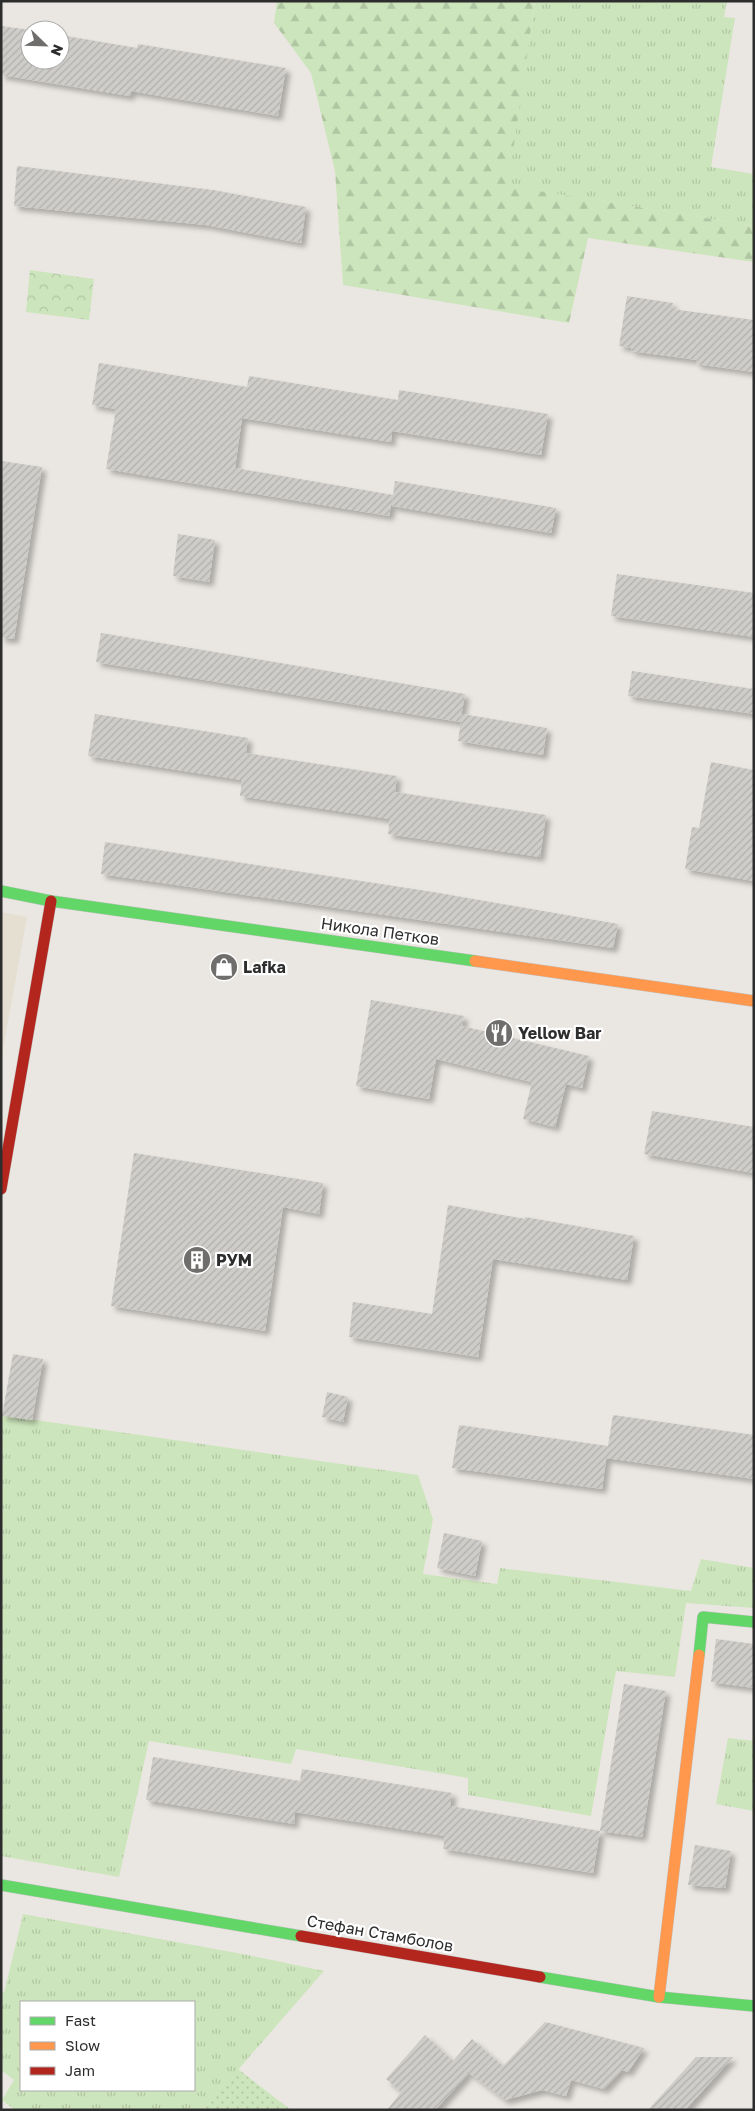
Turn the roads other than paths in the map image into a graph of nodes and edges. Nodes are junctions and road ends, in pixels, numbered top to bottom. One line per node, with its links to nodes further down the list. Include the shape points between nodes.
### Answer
1 (1, 891): 2 (street, Никола Петков)
2 (51, 901): 3 (street, Никола Петков); 4 (street)
3 (754, 1002)
4 (1, 1189)
5 (754, 1622): 7 (street, via 703,1617)
6 (1, 1886): 7 (street, Стефан Стамболов)
7 (659, 1997): 8 (street, Стефан Стамболов)
8 (754, 2006)

